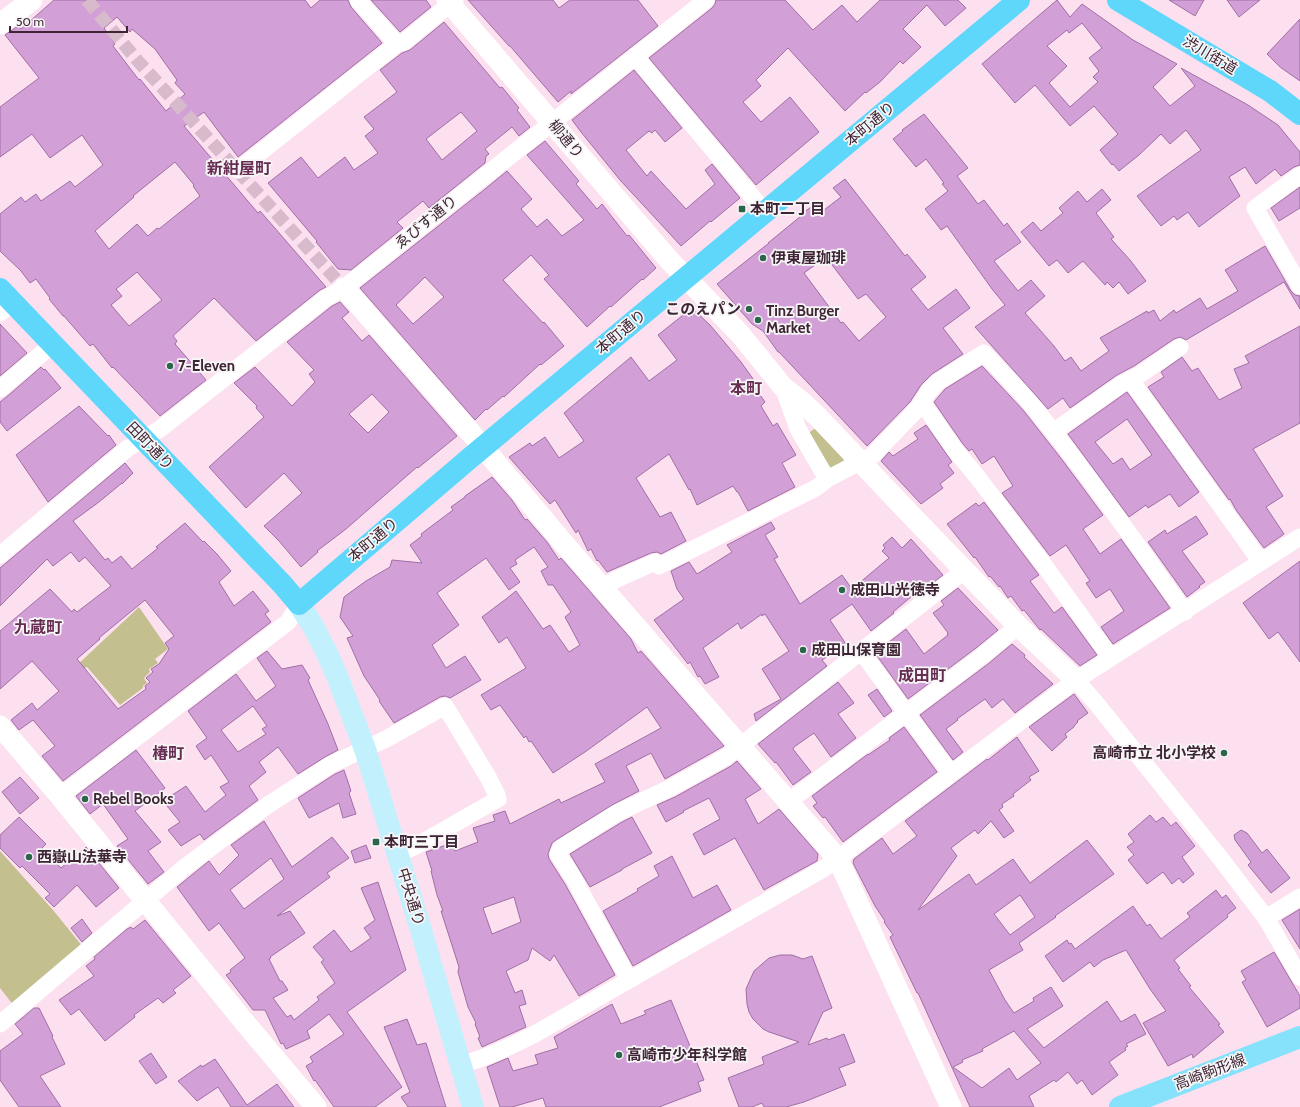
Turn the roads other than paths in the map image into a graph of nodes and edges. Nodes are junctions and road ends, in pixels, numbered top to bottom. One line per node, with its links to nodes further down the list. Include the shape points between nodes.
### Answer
1 (32, 0): 7 (street)
2 (358, 0): 8 (street)
3 (706, 0): 9 (street, ゑびす通り)
4 (1019, 0): 14 (highway, 本町通り)
5 (1118, 0): 10 (highway, 渋川街道, via 1270,91)
6 (451, 1): 8 (street, via 404,42); 11 (street, 柳通り)
7 (0, 24)
8 (397, 44): 12 (street)
9 (635, 56): 11 (street, ゑびす通り); 14 (street)
10 (1300, 114)
11 (551, 122): 15 (street, 柳通り); 17 (street, ゑびす通り)
12 (238, 170)
13 (1300, 175): 16 (street, via 1255,208)
14 (765, 212): 15 (highway, 本町通り)
15 (686, 278): 22 (street, 柳通り, via 740,334); 27 (highway, 本町通り)
16 (1300, 286)
17 (344, 288): 26 (street, ゑびす通り, via 326,298 160,429); 27 (street)
18 (4, 301): 19 (highway, 田町通り)
19 (53, 344): 23 (street); 26 (highway, 田町通り)
20 (1180, 347): 21 (street)
21 (1130, 379): 25 (street); 32 (street)
22 (783, 387): 28 (street, 柳通り, via 818,417); 29 (street, via 798,429)
23 (0, 389)
24 (922, 402): 25 (street, via 939,381 984,353); 28 (street, via 873,455); 39 (street)
25 (1053, 432): 36 (street)
26 (143, 439): 31 (street, ゑびす通り, via 128,448); 35 (highway, 田町通り)
27 (483, 447): 34 (street); 35 (highway, 本町通り)
28 (860, 462): 29 (street); 33 (street, 柳通り)
29 (827, 479): 34 (street, via 814,489 699,547 659,566 655,562)
30 (1300, 537): 32 (street)
31 (0, 555)
32 (1261, 562): 36 (street)
33 (965, 570): 37 (street, 柳通り); 38 (street)
34 (603, 587): 43 (street)
35 (299, 604): 44 (main road, 中央通り, via 326,651); 46 (street, via 288,622)
36 (1185, 612): 39 (street)
37 (1018, 626): 40 (street, 柳通り); 41 (street)
38 (861, 651): 41 (street); 43 (street)
39 (1111, 658): 40 (street)
40 (1076, 680): 45 (street); 52 (street)
41 (906, 713): 45 (street); 47 (street)
42 (0, 726): 46 (street)
43 (740, 746): 47 (street); 54 (street, via 726,757 617,813 561,848 558,854)
44 (365, 749): 48 (main road, 中央通り); 48 (street, via 445,706 497,795 498,799); 51 (street, via 330,765 268,805)
45 (951, 774): 49 (street)
46 (60, 796): 51 (street)
47 (788, 802): 49 (street)
48 (398, 854): 57 (main road, 中央通り)
49 (838, 859): 54 (street); 60 (street)
50 (1300, 897): 52 (street)
51 (145, 900): 55 (street); 58 (street)
52 (1266, 918): 53 (street)
53 (1300, 977)
54 (629, 980): 57 (street, via 510,1047)
55 (0, 1024)
56 (1300, 1037): 61 (main road, 高崎駒形線)
57 (460, 1065): 59 (main road, 中央通り)
58 (316, 1107)
59 (473, 1107)
60 (951, 1107)
61 (1120, 1107)

